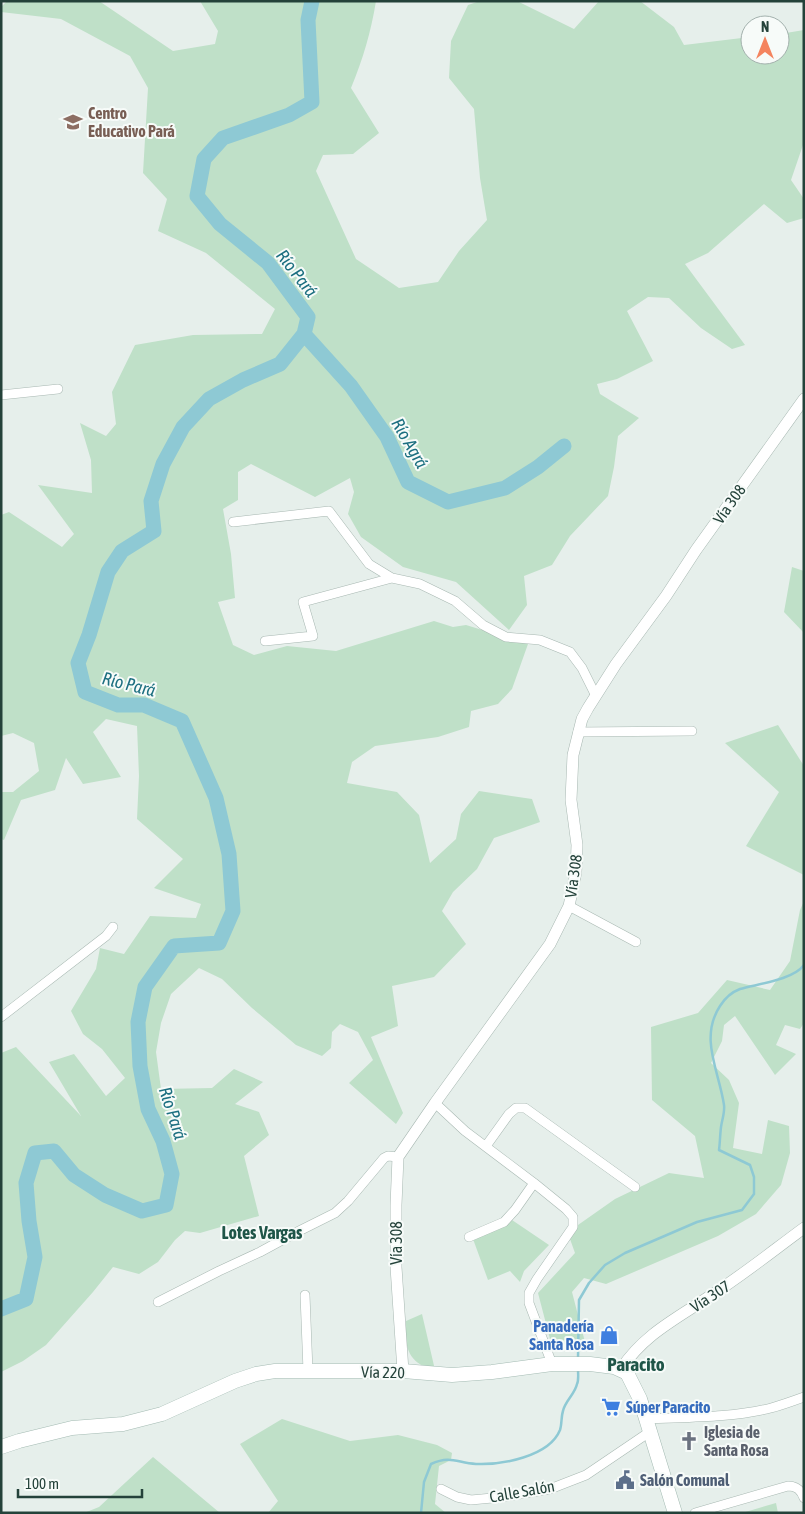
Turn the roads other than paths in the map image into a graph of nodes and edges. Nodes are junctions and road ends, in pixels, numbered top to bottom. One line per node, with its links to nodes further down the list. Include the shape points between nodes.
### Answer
1 (58, 389): 2 (street)
2 (1, 395)
3 (804, 398): 7 (street, Vía 308)
4 (233, 522): 5 (street, via 329,511 369,564)
5 (392, 578): 6 (street, via 303,602 313,636); 7 (street, via 420,584 456,601 483,625 506,637 540,640 570,652)
6 (265, 641)
7 (596, 696): 9 (street, Vía 308)
8 (692, 731): 9 (street)
9 (578, 732): 10 (street, Vía 308, via 571,770 576,872)
10 (569, 906): 12 (street); 14 (street, Vía 308, via 550,944)
11 (113, 927): 13 (street, via 106,936)
12 (636, 942)
13 (1, 1017)
14 (435, 1103): 15 (street); 16 (street, Vía 308)
15 (486, 1146): 17 (street); 18 (street, via 509,1114 516,1108 524,1108)
16 (398, 1157): 22 (street, via 384,1158 335,1213); 26 (street, Vía 308, via 396,1268)
17 (534, 1183): 20 (street, via 504,1222); 23 (street, via 573,1217 572,1227 529,1293 529,1303)
18 (635, 1187)
19 (804, 1228): 24 (street, Vía 307, via 663,1326 641,1344)
20 (469, 1237)
21 (305, 1295): 25 (street)
22 (158, 1302)
23 (552, 1364): 24 (main road, Vía 220, via 607,1365); 26 (main road, Vía 220, via 452,1375)
24 (621, 1369): 28 (main road, via 631,1379)
25 (308, 1371): 26 (main road, Vía 220); 29 (main road, Vía 220, via 256,1374 162,1414 123,1424 72,1428)
26 (403, 1371)
27 (804, 1397): 28 (street, via 772,1408)
28 (649, 1425): 30 (street, Calle Salón, via 586,1475 550,1489 471,1500); 32 (main road)
29 (1, 1447)
30 (441, 1489)
31 (804, 1498): 33 (street, via 799,1489 788,1486)
32 (675, 1513)
33 (695, 1513)

